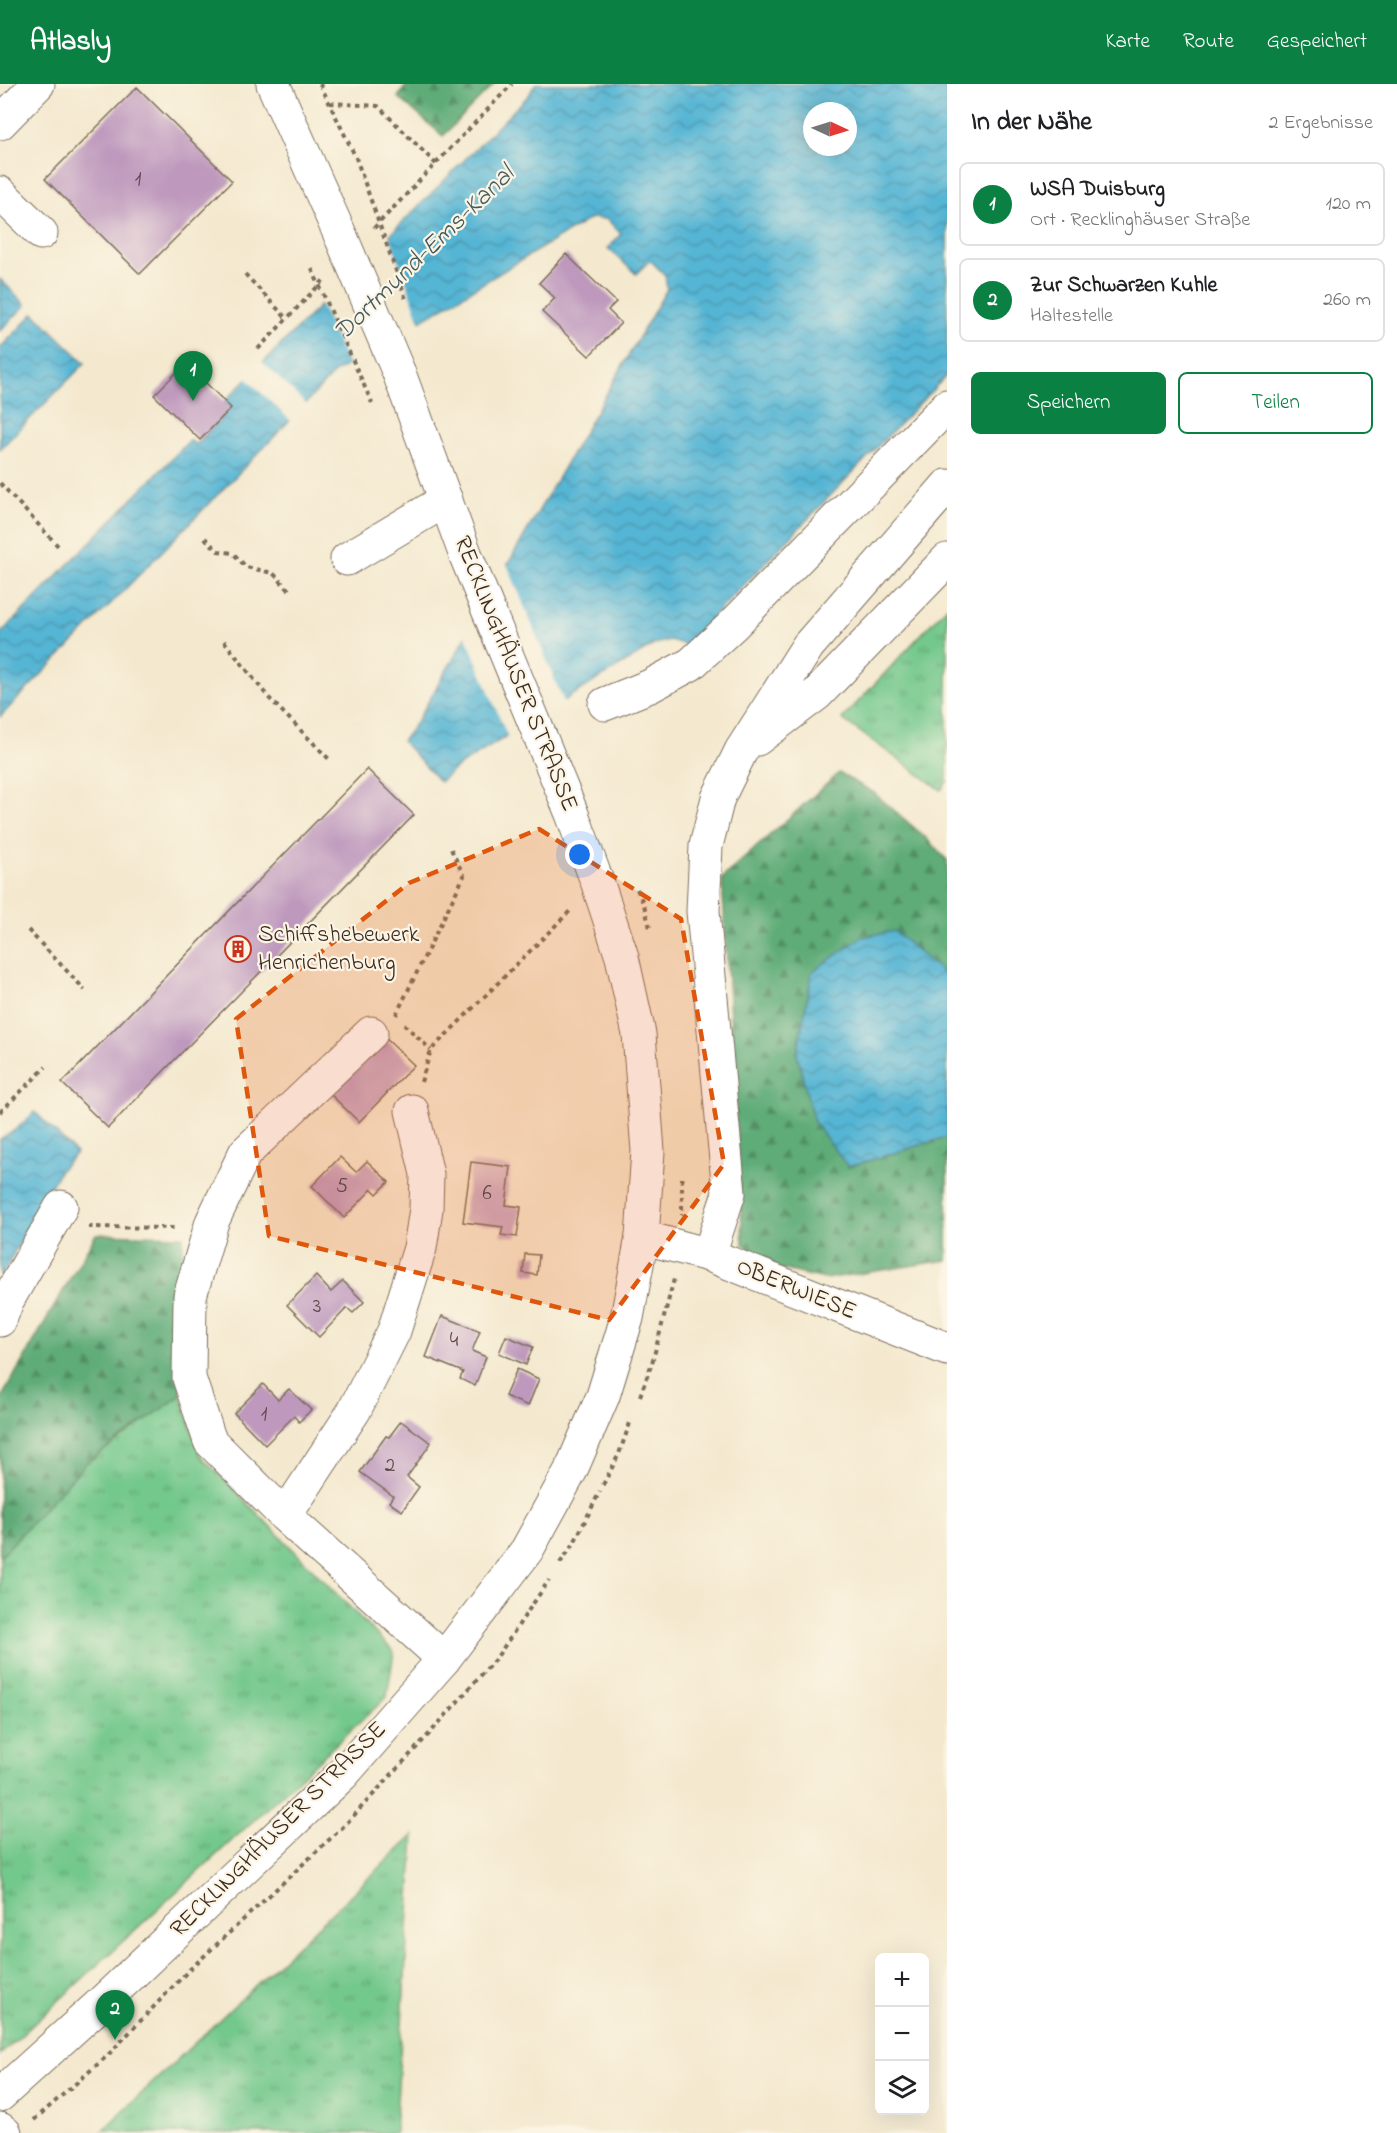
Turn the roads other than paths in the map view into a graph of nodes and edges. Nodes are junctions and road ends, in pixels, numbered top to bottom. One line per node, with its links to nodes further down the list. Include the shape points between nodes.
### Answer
1 (38, 84): 3 (main road)
2 (273, 84): 8 (main road, RECKLINGHÄUSER STRASSE, bridge, via 399,373)
3 (0, 123)
4 (0, 193): 5 (main road)
5 (41, 233)
6 (947, 406): 11 (main road, via 691,664)
7 (947, 486): 12 (main road, via 808,646)
8 (446, 500): 9 (main road); 16 (main road, RECKLINGHÄUSER STRASSE, via 598,884 622,957 639,1034 648,1151)
9 (347, 559)
10 (947, 560): 12 (main road, via 817,694)
11 (605, 704)
12 (741, 751): 17 (main road, via 718,798 706,846 703,911 729,1193)
13 (383, 1024): 20 (main road, via 245,1153 210,1228 190,1296 189,1378 210,1441)
14 (412, 1111): 20 (main road, via 427,1174 420,1248 407,1290 394,1331 354,1411)
15 (61, 1207): 18 (main road)
16 (642, 1237): 17 (main road, OBERWIESE); 21 (main road, RECKLINGHÄUSER STRASSE, via 627,1318 603,1396 571,1470 527,1550)
17 (694, 1251): 19 (main road, OBERWIESE)
18 (0, 1320)
19 (947, 1349)
20 (285, 1516): 21 (main road)
21 (444, 1659): 22 (main road, RECKLINGHÄUSER STRASSE, via 343,1773)
22 (0, 2095)

